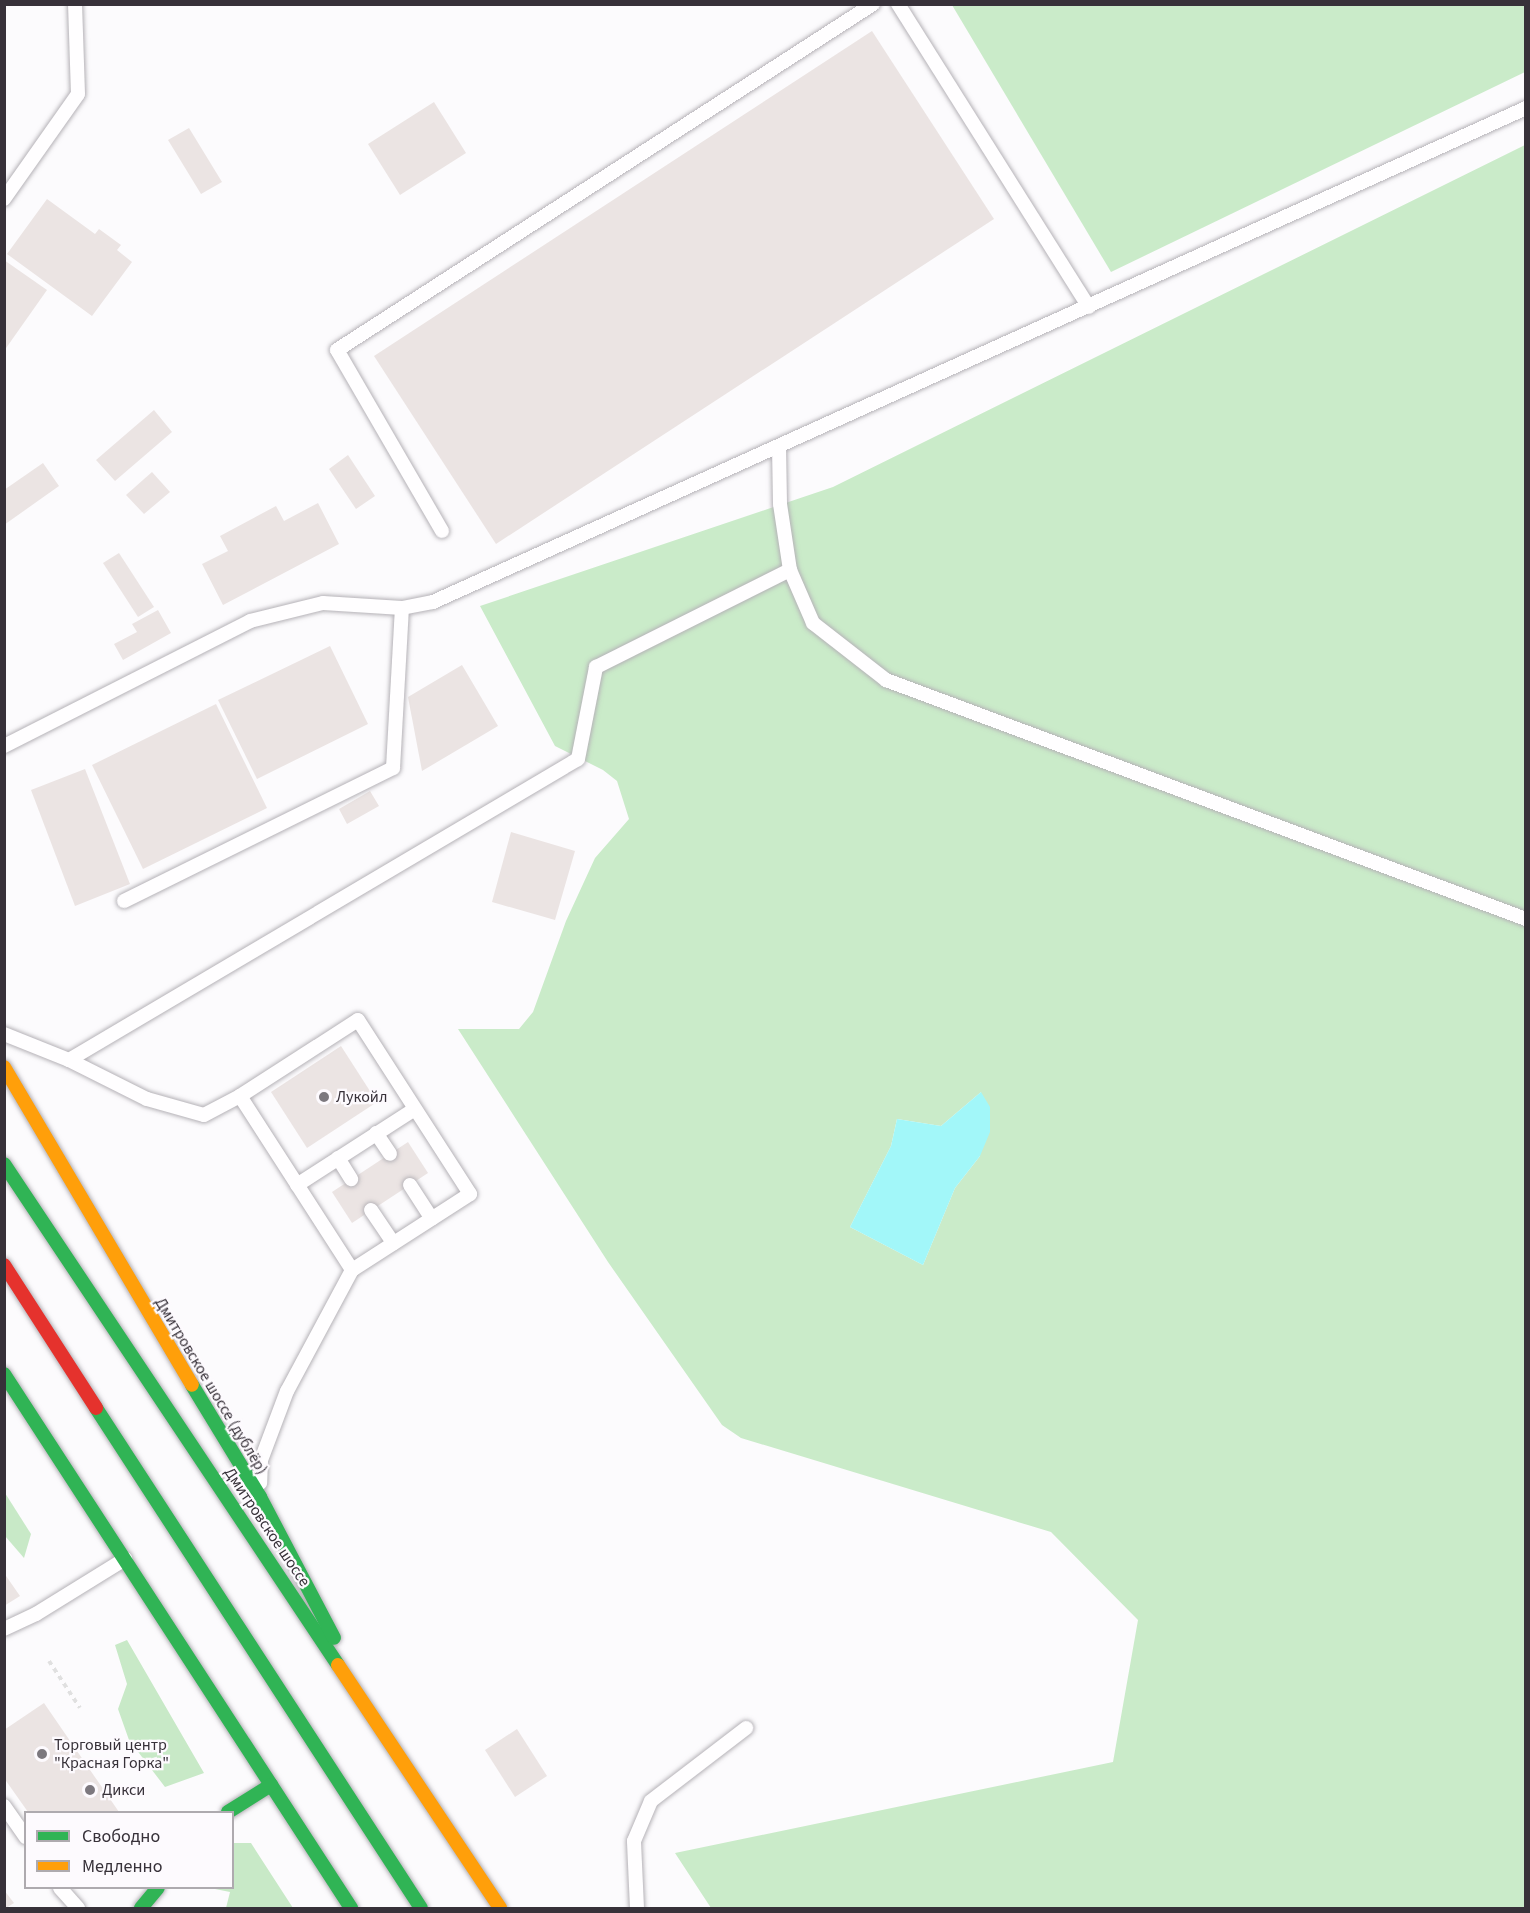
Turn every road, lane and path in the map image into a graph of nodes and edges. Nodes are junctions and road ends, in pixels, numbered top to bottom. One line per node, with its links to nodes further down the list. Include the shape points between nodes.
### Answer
1 (75, 4): 5 (lane, via 78,94)
2 (873, 4): 8 (lane, via 336,350)
3 (898, 4): 6 (lane)
4 (1526, 108): 6 (lane)
5 (4, 199)
6 (1089, 307): 7 (lane)
7 (779, 446): 9 (lane, via 780,504); 10 (lane, via 433,602)
8 (442, 531)
9 (790, 570): 13 (lane, via 813,623 886,680); 15 (lane, via 596,667 578,759)
10 (402, 609): 11 (lane, via 323,603 250,621); 12 (lane, via 393,768)
11 (4, 746)
12 (124, 901)
13 (1526, 920)
14 (4, 1034): 15 (lane)
15 (69, 1060): 17 (lane, via 147,1099 204,1115)
16 (4, 1067): 32 (main road, Дмитровское шоссе (дублёр))
17 (240, 1096): 18 (lane, via 358,1020); 24 (lane)
18 (415, 1109): 19 (lane); 27 (lane, via 470,1194)
19 (376, 1134): 20 (lane); 21 (lane)
20 (390, 1154)
21 (338, 1158): 23 (lane); 24 (lane)
22 (4, 1164): 37 (main road, Дмитровское шоссе)
23 (351, 1179)
24 (297, 1185): 30 (lane)
25 (410, 1185): 27 (lane)
26 (371, 1210): 28 (lane)
27 (432, 1218): 28 (lane)
28 (393, 1243): 30 (lane)
29 (4, 1265): 48 (main road)
30 (352, 1270): 32 (lane, via 287,1391 261,1460)
31 (4, 1374): 33 (main road)
32 (260, 1497): 37 (main road, Дмитровское шоссе (дублёр))
33 (125, 1559): 34 (lane, via 36,1614); 39 (main road)
34 (4, 1629)
35 (49, 1660): 36 (path)
36 (80, 1708)
37 (381, 1727): 49 (main road, Дмитровское шоссе)
38 (746, 1728): 50 (lane, via 651,1801 634,1841)
39 (271, 1785): 41 (main road); 47 (main road)
40 (4, 1806): 42 (lane)
41 (230, 1811)
42 (24, 1834)
43 (62, 1889): 45 (lane)
44 (156, 1889): 46 (main road)
45 (78, 1908)
46 (141, 1908)
47 (351, 1908)
48 (421, 1908)
49 (500, 1908)
50 (637, 1908)

